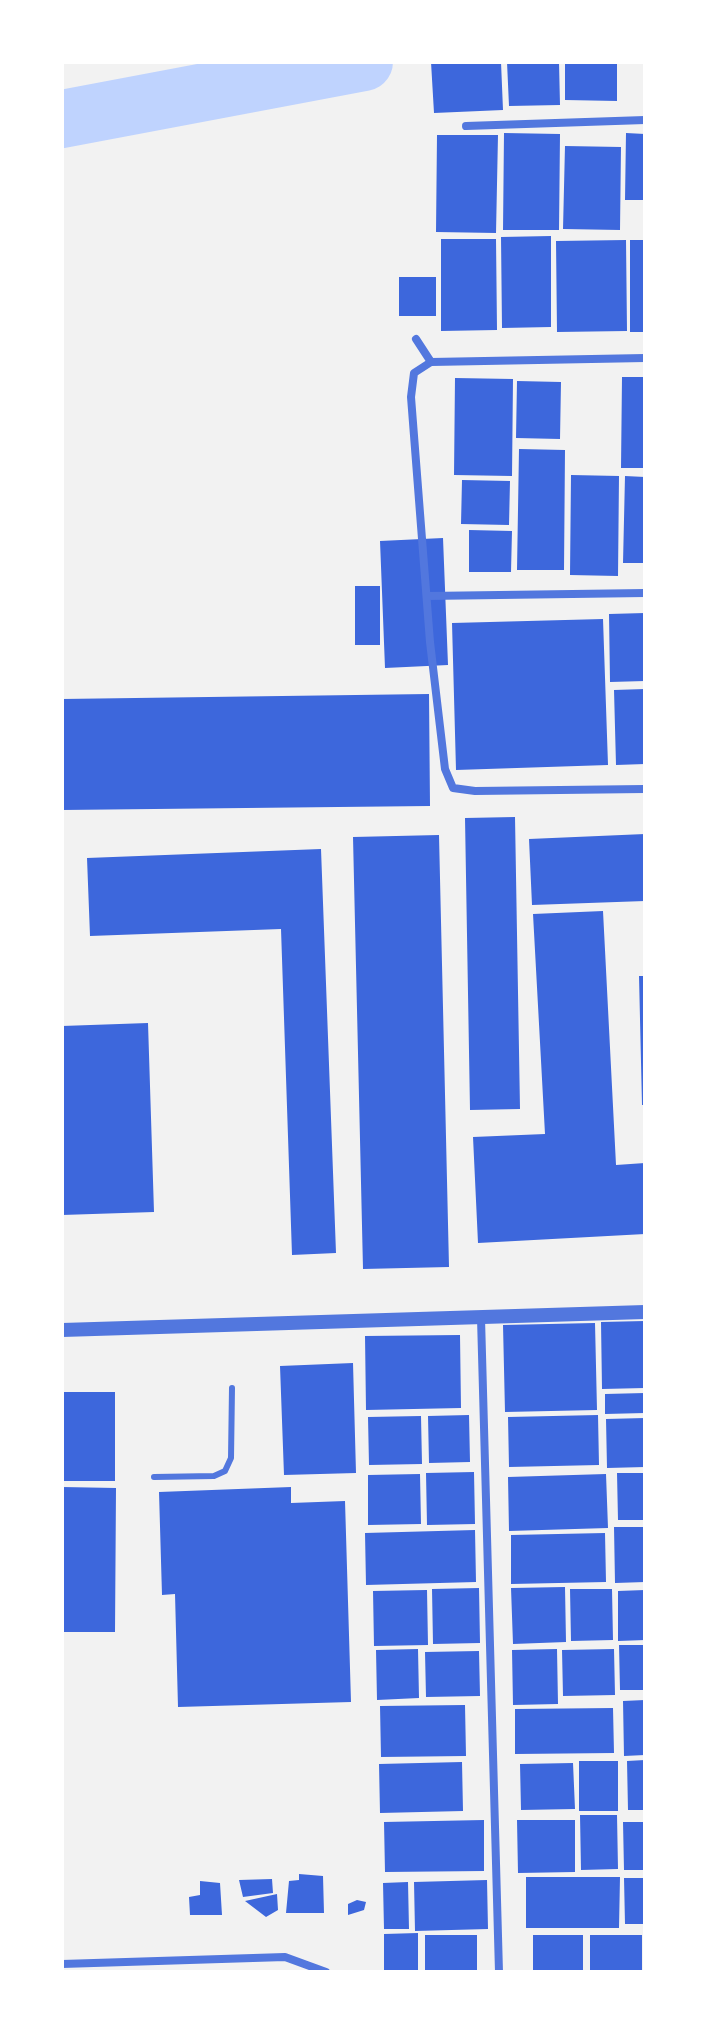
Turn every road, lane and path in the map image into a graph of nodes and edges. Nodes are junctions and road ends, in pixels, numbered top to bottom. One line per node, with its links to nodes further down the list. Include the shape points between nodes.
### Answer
1 (645, 120): 2 (street)
2 (466, 126)
3 (416, 339): 5 (street)
4 (645, 358): 5 (street)
5 (431, 362): 7 (street, via 414,373 411,397)
6 (645, 593): 7 (street)
7 (427, 596): 8 (street, via 445,769 453,788)
8 (645, 789)
9 (645, 1312): 10 (street)
10 (481, 1318): 11 (street); 16 (street)
11 (62, 1330)
12 (232, 1388): 13 (lane, via 231,1458 225,1471 214,1476)
13 (154, 1477)
14 (62, 1964): 15 (street, via 285,1957)
15 (326, 1972)
16 (499, 1972)

